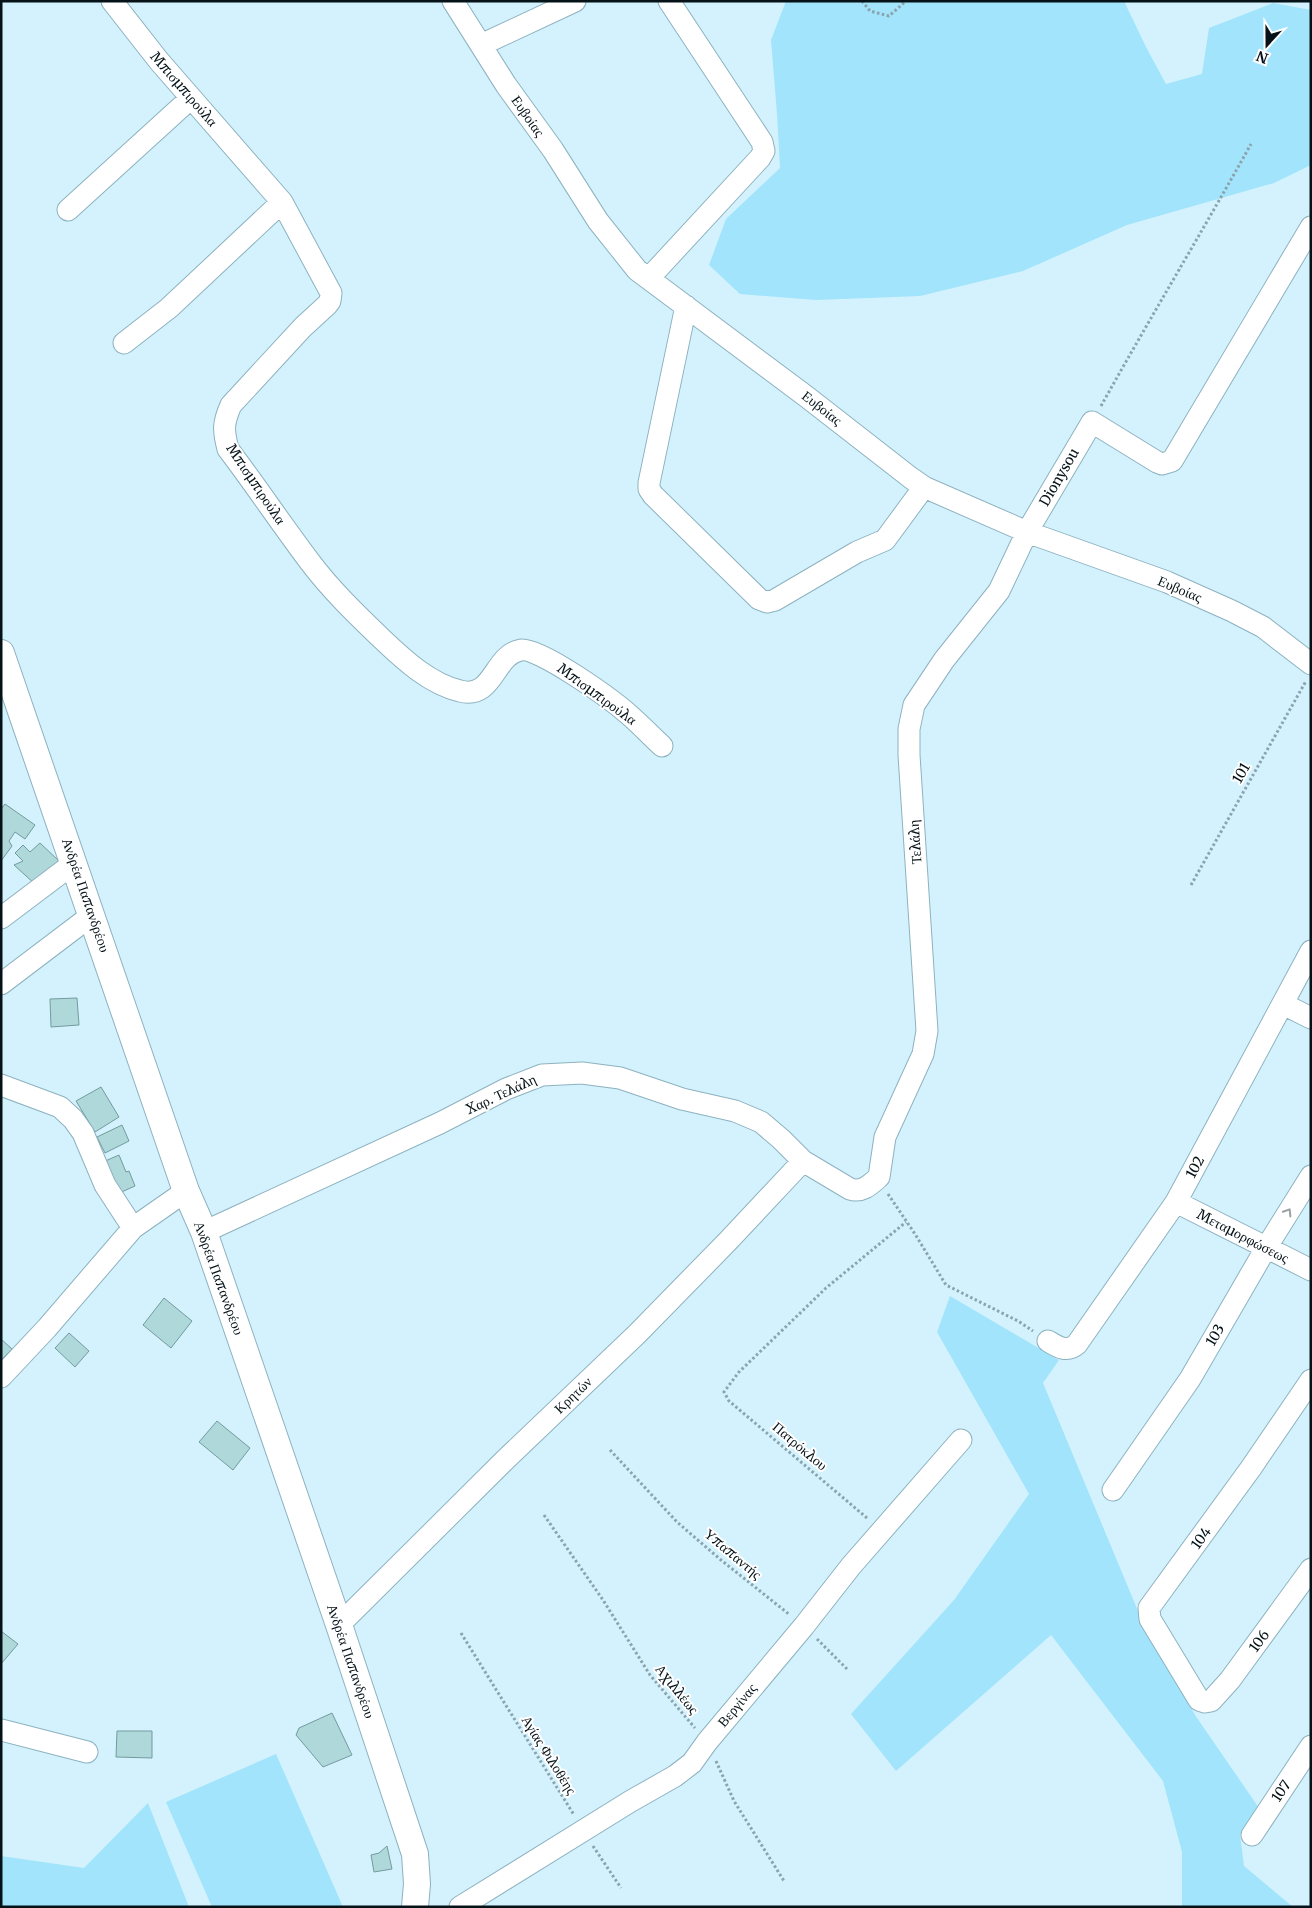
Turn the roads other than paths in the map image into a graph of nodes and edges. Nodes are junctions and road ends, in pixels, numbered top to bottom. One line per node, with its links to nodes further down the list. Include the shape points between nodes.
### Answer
1 (112, 1): 6 (street, Μπισμπιρούλα)
2 (453, 1): 5 (street, Ευβοίας)
3 (575, 1): 5 (street)
4 (669, 1): 10 (street, via 740,107 762,142 764,151)
5 (481, 46): 10 (street, Ευβοίας, via 598,221 638,270)
6 (191, 98): 7 (street, Μπισμπιρούλα); 8 (street)
7 (282, 202): 12 (street, via 170,308); 17 (street, Μπισμπιρούλα, via 330,289 331,297 327,305 231,405 224,419 228,449 311,564 357,616 427,676 442,685 471,693 481,690 502,663 522,649 538,654 577,677 626,712)
8 (68, 210)
9 (1311, 227): 14 (street, Dionysou, via 1172,461 1157,462 1092,422)
10 (649, 278): 11 (street, Ευβοίας)
11 (686, 306): 13 (street, Ευβοίας); 13 (street, via 649,489 760,599 767,602 775,600 857,552 885,540)
12 (124, 343)
13 (924, 487): 14 (street, Ευβοίας)
14 (1027, 532): 16 (street, Ευβοίας, via 1168,582 1232,611 1263,627); 28 (street, Τελάλη, via 999,591 927,684 910,716 909,755 928,1031 923,1054 886,1137)
15 (1, 653): 18 (main road, Ανδρέα Παπανδρέου)
16 (1311, 664)
17 (662, 746)
18 (74, 863): 19 (main road, Ανδρέα Παπανδρέου); 20 (street)
19 (92, 915): 22 (street); 29 (main road, Ανδρέα Παπανδρέου)
20 (1, 918)
21 (1311, 950): 23 (street, 102)
22 (1, 984)
23 (1283, 1004): 24 (street); 30 (street, 102)
24 (1311, 1018)
25 (1, 1085): 31 (street, via 60,1107 73,1119 83,1133 105,1185)
26 (803, 1161): 28 (street, Χαρ. Τελάλη, via 854,1191 862,1190); 32 (street, Χαρ. Τελάλη, via 761,1122 735,1111 682,1099 620,1078 582,1073 542,1075); 41 (street, Κρητών, via 637,1334)
27 (1311, 1176): 33 (street, 103, one-way to 27)
28 (879, 1177)
29 (186, 1191): 31 (street); 32 (main road, Ανδρέα Παπανδρέου)
30 (1176, 1202): 33 (street, Μεταμορφώσεως); 35 (street, 102, via 1077,1344 1064,1349)
31 (133, 1228): 36 (street)
32 (204, 1232): 41 (main road, Ανδρέα Παπανδρέου)
33 (1266, 1248): 34 (street, Μεταμορφώσεως); 39 (street, 103, via 1190,1379)
34 (1311, 1270)
35 (1048, 1341)
36 (1, 1377)
37 (1311, 1380): 42 (street, 104, via 1149,1608 1150,1619)
38 (961, 1440): 48 (street, Βεργίνας, via 851,1566 692,1763)
39 (1113, 1490)
40 (1311, 1569): 42 (street, 106, via 1221,1692 1211,1701)
41 (339, 1625): 47 (main road, Ανδρέα Παπανδρέου, via 415,1854)
42 (1199, 1700)
43 (1, 1730): 45 (street)
44 (1311, 1746): 46 (street, 107)
45 (87, 1752)
46 (1252, 1835)
47 (415, 1907)
48 (460, 1907)

